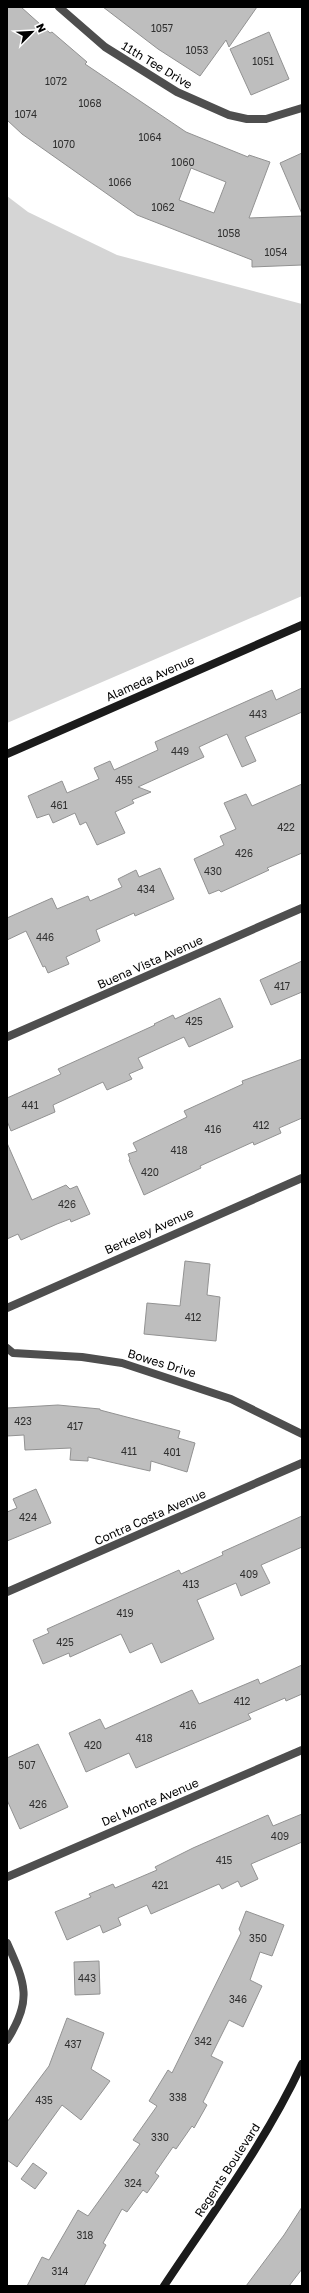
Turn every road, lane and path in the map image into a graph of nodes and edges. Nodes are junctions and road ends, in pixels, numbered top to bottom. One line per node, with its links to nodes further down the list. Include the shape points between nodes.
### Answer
1 (59, 7): 2 (street, 11th Tee Drive, via 106,47 177,92 228,115 266,119)
2 (302, 108)
3 (302, 625): 4 (street, Alameda Avenue)
4 (7, 754)
5 (302, 908): 6 (street, Buena Vista Avenue)
6 (7, 1037)
7 (302, 1178): 8 (street, Berkeley Avenue)
8 (7, 1308)
9 (7, 1348): 10 (street, Bowes Drive, via 13,1353 82,1357 122,1363 231,1399)
10 (302, 1434)
11 (302, 1463): 12 (street, Contra Costa Avenue)
12 (7, 1592)
13 (302, 1750): 14 (street, Del Monte Avenue)
14 (7, 1877)
15 (7, 1943): 16 (street, via 17,1966 24,1997 18,2021)
16 (7, 2040)
17 (302, 2064): 18 (street, Regents Boulevard, via 254,2154)
18 (164, 2286)

